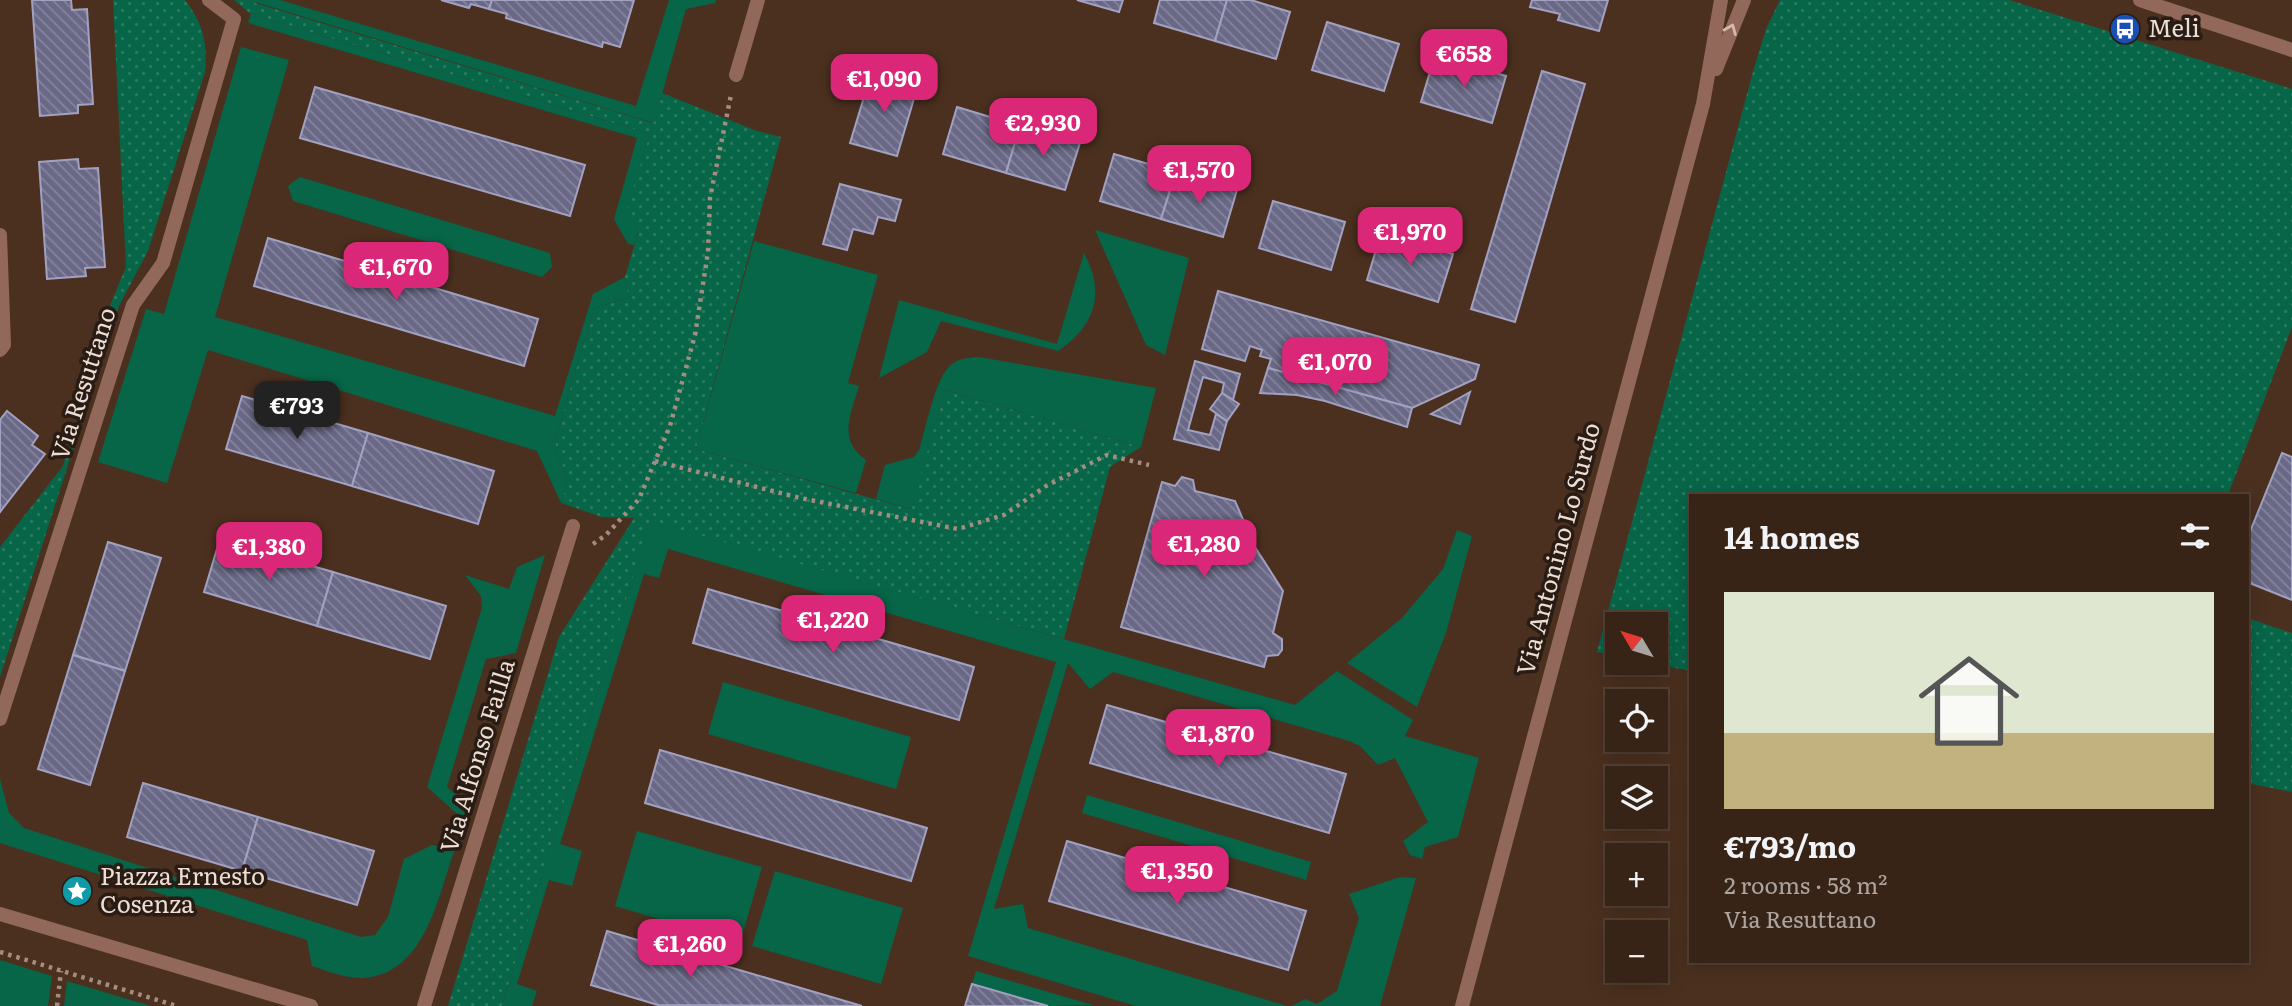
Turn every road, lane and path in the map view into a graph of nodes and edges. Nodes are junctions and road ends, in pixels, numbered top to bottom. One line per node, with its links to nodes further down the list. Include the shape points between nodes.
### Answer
1 (209, 0): 15 (street, Via Resuttano, via 234,19 205,122 163,263 133,305)
2 (758, 0): 7 (street)
3 (1721, 0): 8 (street)
4 (1744, 0): 8 (street, one-way to 4)
5 (2140, 0): 6 (street)
6 (2292, 50)
7 (736, 75): 11 (path, via 710,198 708,252 695,335 670,426)
8 (1703, 104): 23 (street, Via Antonino Lo Surdo)
9 (0, 235): 10 (street, via 4,345)
10 (0, 351)
11 (655, 461): 12 (path, via 800,498 958,529 1004,515 1046,486 1107,455); 14 (path, via 639,499 606,535)
12 (1149, 465)
13 (572, 526): 14 (street, Via Alfonso Failla)
14 (560, 566): 19 (street, Via Alfonso Failla)
15 (0, 719)
16 (0, 914): 22 (street)
17 (0, 952): 18 (path)
18 (61, 971): 20 (path); 21 (path)
19 (425, 1003)
20 (57, 1006)
21 (177, 1006)
22 (311, 1006)
23 (1462, 1006)

